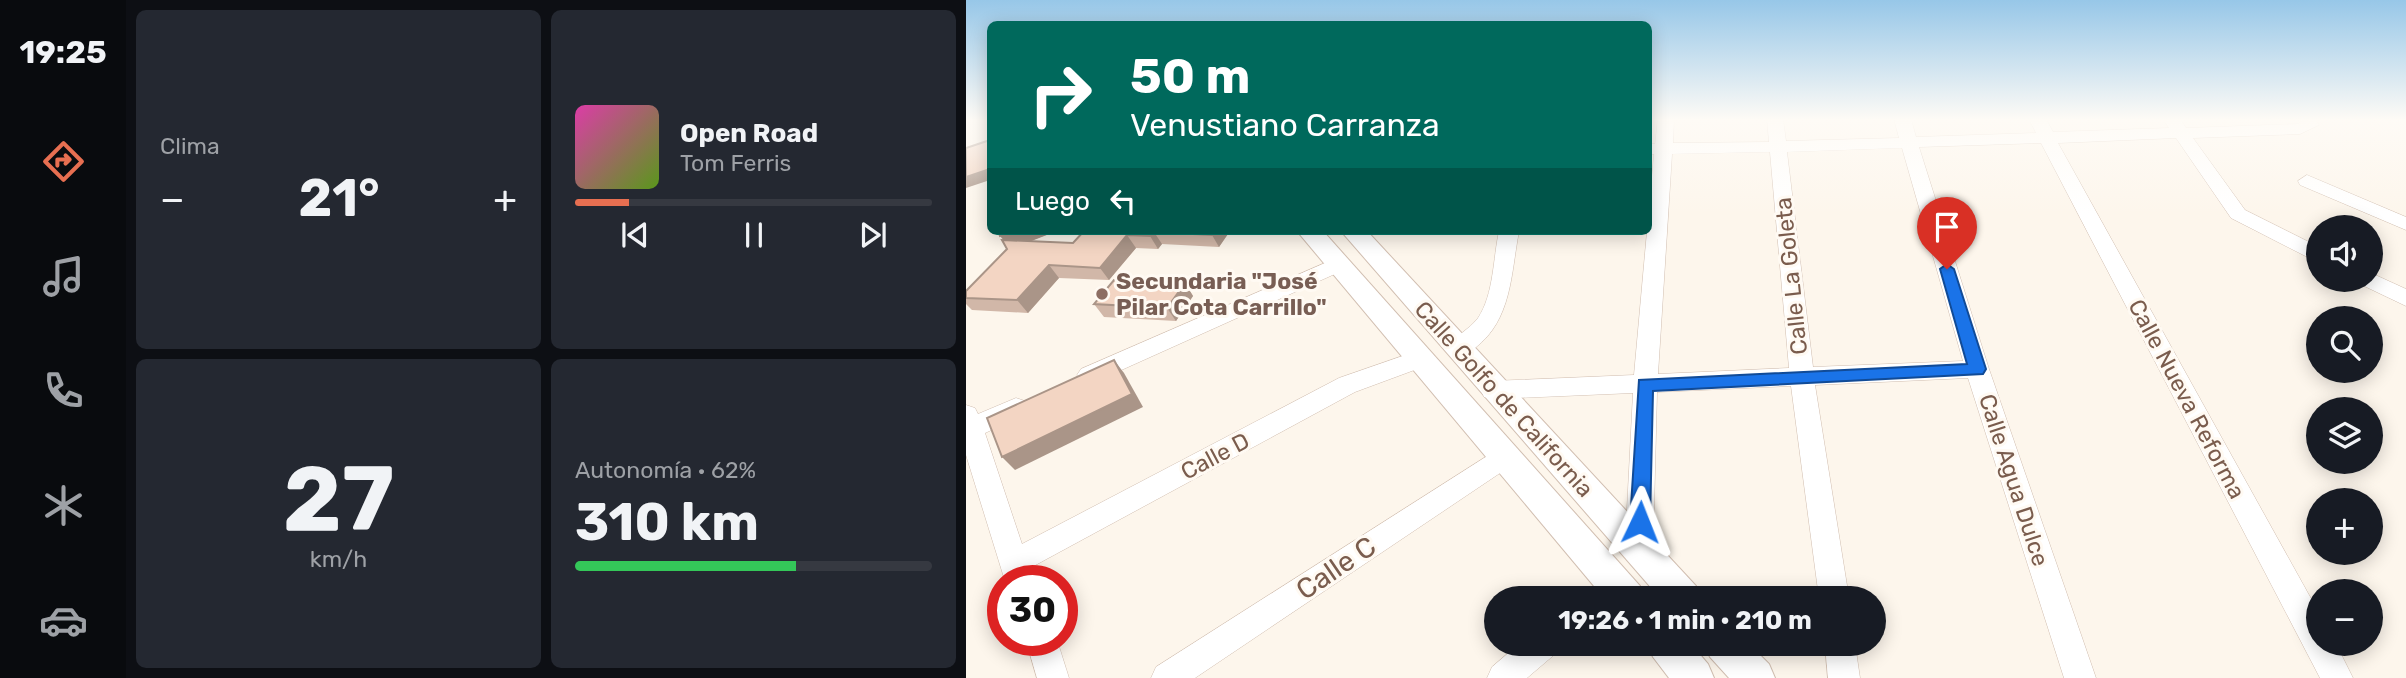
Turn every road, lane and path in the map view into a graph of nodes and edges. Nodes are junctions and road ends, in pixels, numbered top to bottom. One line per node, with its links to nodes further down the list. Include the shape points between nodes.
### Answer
1 (1657, 151): 21 (street)
2 (1778, 151): 19 (street, Calle La Goleta)
3 (1911, 151): 18 (street, Calle Agua Dulce)
4 (2054, 151): 46 (street, Calle Nueva Reforma)
5 (2194, 151): 12 (street, via 2238,214)
6 (2307, 181): 7 (street)
7 (2406, 224)
8 (1313, 235): 13 (street, Calle Golfo de California)
9 (1354, 235): 13 (street)
10 (1359, 235): 16 (street, Calle Golfo de California)
11 (1508, 235): 16 (street, via 1492,317 1479,336)
12 (2306, 249)
13 (1339, 264): 17 (street, Calle Golfo de California); 20 (street)
14 (2383, 287): 15 (street)
15 (2406, 298)
16 (1458, 349): 17 (street); 22 (street, Calle Golfo de California)
17 (1420, 359): 25 (street, Calle Golfo de California); 29 (street, Calle D, via 1347,385)
18 (1977, 369): 19 (street); 45 (street, Calle Agua Dulce)
19 (1802, 379): 21 (street); 33 (street, Calle La Goleta)
20 (1072, 383)
21 (1645, 385): 22 (street); 27 (street)
22 (1493, 390): 27 (street, Calle Golfo de California)
23 (1034, 400): 24 (street)
24 (968, 421): 26 (street)
25 (1503, 457): 30 (street, Calle Golfo de California); 40 (street, Calle C)
26 (974, 473): 28 (street)
27 (1639, 549): 31 (street); 32 (street, Calle Golfo de California)
28 (1014, 565)
29 (1029, 565)
30 (1607, 586)
31 (1617, 586)
32 (1672, 586)
33 (1831, 586)
34 (1046, 656): 39 (street)
35 (1529, 656): 41 (street)
36 (1676, 656): 42 (street)
37 (1735, 656): 43 (street)
38 (1841, 656): 44 (street)
39 (1053, 678)
40 (1167, 678)
41 (1503, 678)
42 (1694, 678)
43 (1755, 678)
44 (1844, 678)
45 (2080, 678)
46 (2337, 678)

